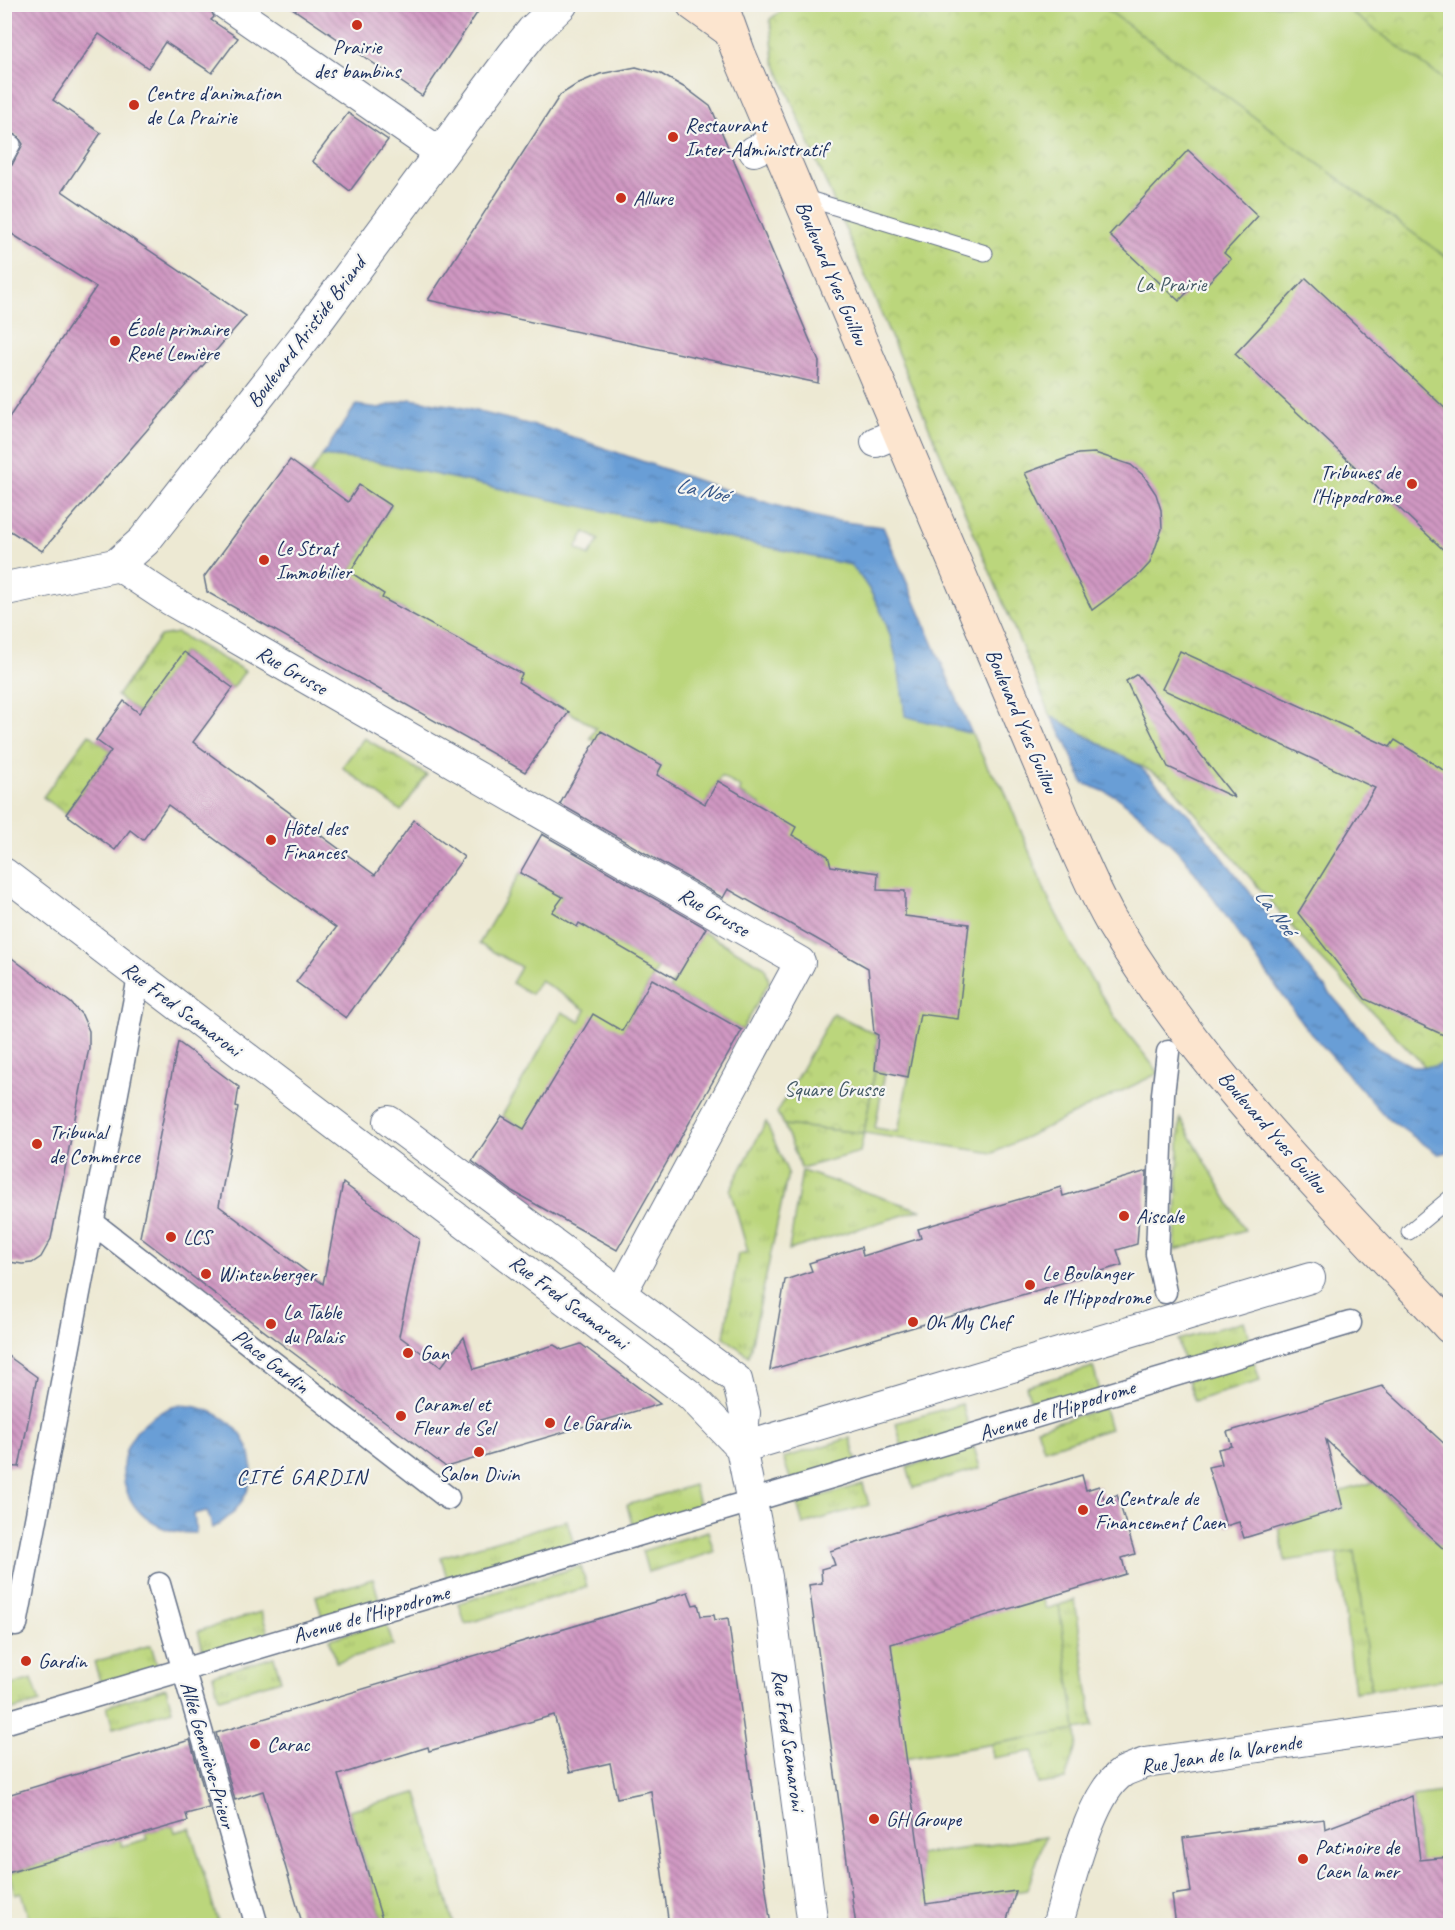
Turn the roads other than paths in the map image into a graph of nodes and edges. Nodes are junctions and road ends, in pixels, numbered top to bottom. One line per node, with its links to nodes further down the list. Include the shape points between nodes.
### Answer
1 (225, 4): 6 (street)
2 (561, 4): 6 (street, Boulevard Aristide Briand, via 526,39)
3 (693, 4): 4 (main road, Boulevard Yves Guillou)
4 (725, 17): 8 (main road, Boulevard Yves Guillou, via 765,146)
5 (4, 139): 7 (lane, via 13,144)
6 (442, 154): 10 (street, Boulevard Aristide Briand, via 144,541)
7 (4, 160)
8 (800, 196): 9 (lane); 23 (main road, Boulevard Yves Guillou, via 888,437 1110,919 1181,1023 1244,1101)
9 (985, 253)
10 (117, 565): 11 (street, Boulevard Aristide Briand); 21 (street, Rue Grusse, via 170,600 800,962)
11 (4, 589)
12 (4, 873): 13 (street, Rue Fred Scamaroni)
13 (139, 977): 17 (street); 24 (street, Rue Fred Scamaroni, via 690,1395)
14 (1168, 1052): 20 (street, via 1157,1254)
15 (390, 1121): 21 (street)
16 (1450, 1198): 18 (lane)
17 (93, 1223): 26 (street, Place Gardin); 29 (street)
18 (1409, 1232)
19 (1310, 1278): 24 (street)
20 (1165, 1292)
21 (621, 1294): 24 (street, via 737,1380 745,1413)
22 (1350, 1323): 25 (street, Avenue de l'Hippodrome)
23 (1450, 1328)
24 (741, 1448): 34 (street, Rue Fred Scamaroni, via 767,1577)
25 (764, 1497)
26 (448, 1498)
27 (738, 1505): 30 (street, Avenue de l'Hippodrome)
28 (159, 1584): 30 (street, Allée Geneviève-Prieur)
29 (16, 1626)
30 (184, 1670): 32 (street, Avenue de l'Hippodrome); 33 (street, Allée Geneviève-Prieur)
31 (1450, 1720): 35 (street, Rue Jean de la Varende, via 1156,1761 1123,1773 1105,1791 1094,1811)
32 (4, 1723)
33 (257, 1926)
34 (813, 1926)
35 (1057, 1926)

